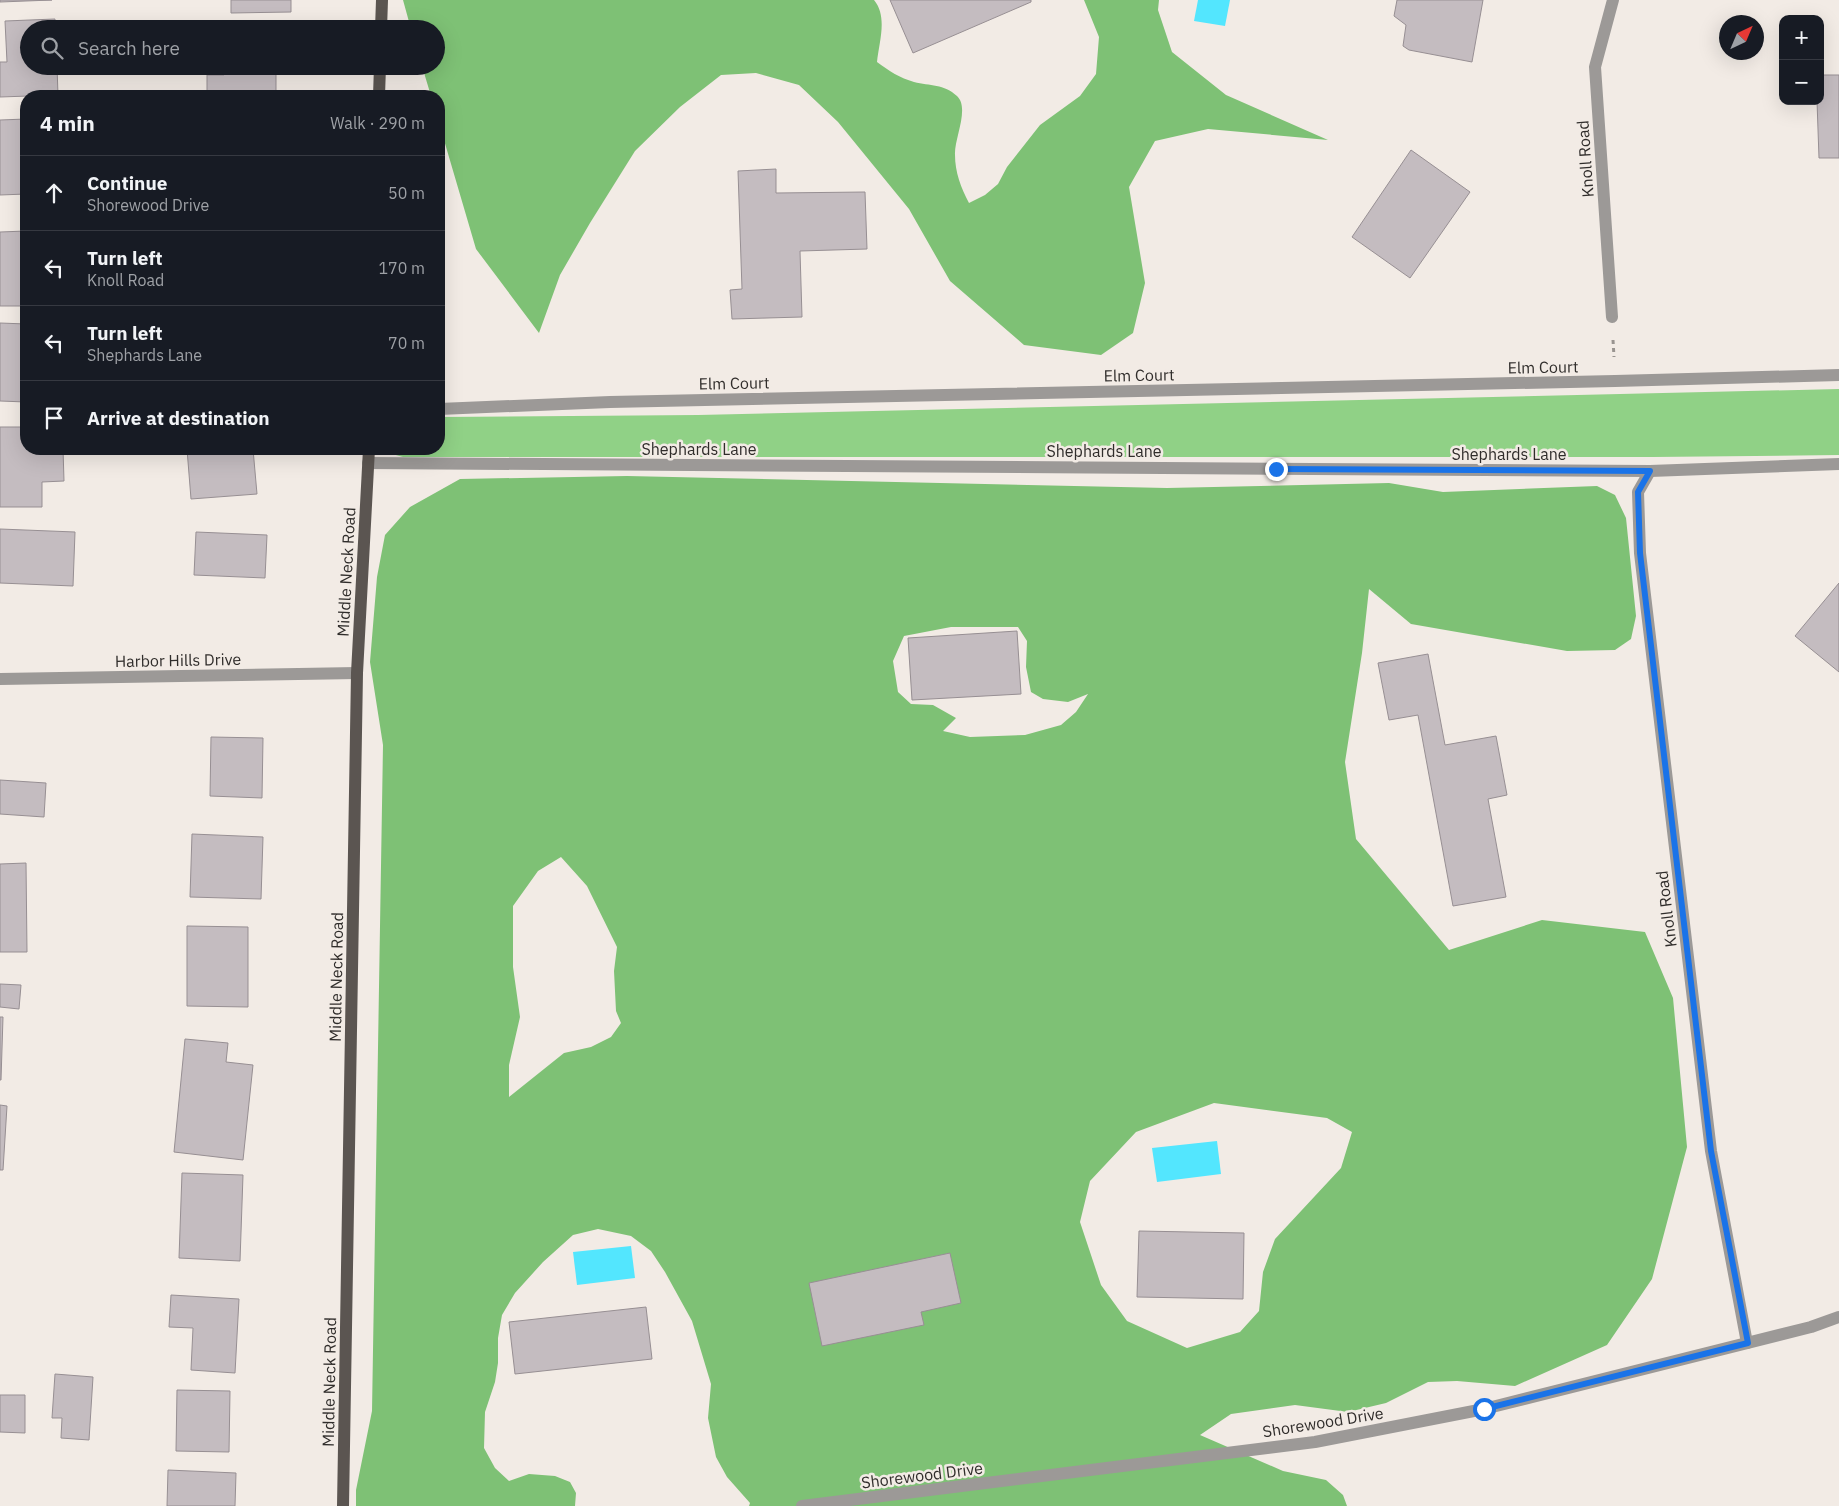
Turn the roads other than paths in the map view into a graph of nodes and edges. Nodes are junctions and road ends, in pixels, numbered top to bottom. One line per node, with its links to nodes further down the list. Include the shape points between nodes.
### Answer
1 (382, 0): 3 (main road)
2 (1613, 0): 6 (street, Knoll Road, via 1595,67)
3 (381, 20)
4 (380, 75): 5 (main road)
5 (379, 90)
6 (1612, 317)
7 (1839, 375): 8 (street, Elm Court, via 610,402)
8 (445, 409)
9 (369, 455): 10 (main road, Middle Neck Road)
10 (368, 463): 12 (street, Shephards Lane); 13 (main road, Middle Neck Road)
11 (1839, 464): 12 (street, Shephards Lane)
12 (1650, 471): 16 (street, Knoll Road, via 1638,492 1640,553 1711,1151)
13 (358, 674): 14 (street, Harbor Hills Drive); 17 (main road, Middle Neck Road)
14 (0, 678)
15 (1839, 1317): 16 (street, Shorewood Drive)
16 (1748, 1343): 18 (street, Shorewood Drive, via 1484,1409 1315,1442)
17 (343, 1506)
18 (802, 1506)

